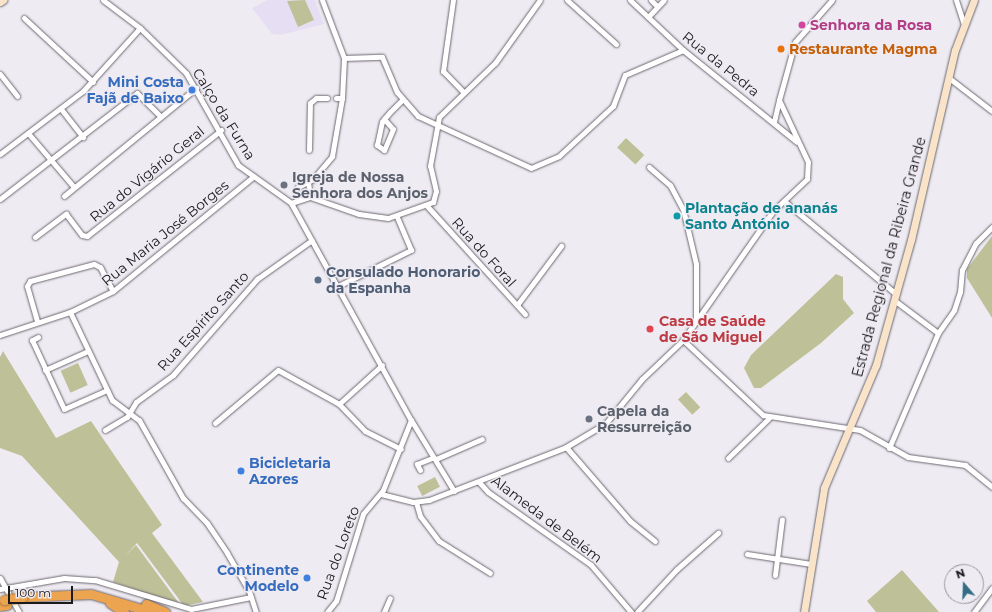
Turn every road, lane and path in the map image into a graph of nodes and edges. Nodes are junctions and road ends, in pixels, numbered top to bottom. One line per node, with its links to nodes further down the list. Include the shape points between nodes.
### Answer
1 (3, 0): 13 (main road)
2 (104, 0): 18 (street, Calço da Furna)
3 (322, 0): 21 (street)
4 (453, 0): 26 (street, via 443,71)
5 (540, 0): 26 (street, via 507,49)
6 (567, 0): 19 (street)
7 (630, 0): 15 (street, Rua da Pedra)
8 (650, 0): 14 (street)
9 (664, 0): 14 (street)
10 (832, 0): 32 (street, via 795,42)
11 (956, 0): 17 (street)
12 (974, 0): 17 (main road, Estrada Regional da Ribeira Grande)
13 (0, 2)
14 (657, 6): 15 (street)
15 (648, 17): 20 (street, Rua da Pedra)
16 (24, 18): 24 (street)
17 (964, 24): 23 (main road, Estrada Regional da Ribeira Grande)
18 (140, 28): 24 (street); 25 (street, Calço da Furna)
19 (616, 44)
20 (683, 50): 37 (street, Rua da Pedra); 38 (street, via 625,75 613,106 559,156 533,168)
21 (344, 58): 30 (street); 31 (street, via 384,58)
22 (0, 74): 27 (street)
23 (949, 78): 34 (street); 64 (main road, Estrada Regional da Ribeira Grande)
24 (93, 82): 33 (street)
25 (196, 88): 35 (street); 39 (street, Calço da Furna)
26 (463, 92): 38 (street, via 444,108)
27 (17, 96)
28 (327, 98): 43 (street, via 316,98 310,103)
29 (336, 98): 30 (street)
30 (342, 98): 48 (street, via 332,156)
31 (402, 100): 36 (street); 38 (street, via 418,116)
32 (779, 100): 37 (street); 42 (street)
33 (61, 108): 40 (street); 41 (street)
34 (992, 111)
35 (160, 116): 41 (street, via 139,93); 49 (street)
36 (384, 119): 36 (street, via 377,145 384,150 393,129)
37 (774, 122): 42 (street, Rua da Pedra)
38 (436, 125): 56 (street, via 430,166 436,195)
39 (221, 130): 47 (street, Calço da Furna, via 237,163); 59 (street, Rua do Vigário Geral, via 88,236 82,235 66,214)
40 (28, 133): 44 (street); 45 (street)
41 (83, 137): 45 (street)
42 (799, 144): 54 (street, via 809,172 802,185)
43 (308, 150)
44 (0, 154)
45 (52, 162): 49 (street); 52 (street)
46 (649, 167): 69 (street, via 670,185 683,209 696,264)
47 (253, 177): 55 (street, Calço da Furna); 63 (street, Rua Maria José Borges)
48 (308, 182): 51 (street); 53 (street, via 298,187)
49 (74, 187): 50 (street)
50 (64, 196)
51 (310, 197): 53 (street); 57 (street, via 372,218)
52 (0, 199)
53 (297, 199): 55 (street)
54 (784, 201): 64 (street); 69 (street)
55 (291, 203): 60 (street)
56 (427, 206): 57 (street); 65 (street, Rua do Foral)
57 (397, 218): 62 (street, via 411,250)
58 (992, 227): 70 (street, via 971,250 962,270 960,292 954,310)
59 (35, 237)
60 (312, 240): 62 (street); 79 (street, Rua Espírito Santo, via 252,284 173,375 136,402)
61 (561, 246): 65 (street)
62 (336, 287): 75 (street)
63 (113, 291): 66 (street, Rua Maria José Borges); 68 (street, via 100,267 94,264 30,281 27,286)
64 (895, 297): 70 (street); 83 (main road, Estrada Regional da Ribeira Grande, via 876,365)
65 (517, 305): 67 (street, Rua do Foral)
66 (70, 312): 68 (street, Rua Maria José Borges); 74 (street)
67 (525, 314)
68 (37, 321): 71 (street, Rua Maria José Borges)
69 (696, 322): 73 (street)
70 (938, 333): 87 (street)
71 (0, 335)
72 (38, 337): 76 (street, via 32,340)
73 (683, 340): 80 (street, via 729,380 759,413); 86 (street, via 642,379 606,423)
74 (88, 351): 76 (street); 77 (street)
75 (382, 365): 78 (street); 81 (street)
76 (46, 370): 77 (street, via 64,409)
77 (107, 390): 79 (street, via 112,400)
78 (339, 404): 82 (street, via 278,370); 88 (street, via 366,431)
79 (130, 412): 84 (street, Rua Espírito Santo); 108 (street, via 139,420 183,498 219,540)
80 (769, 418): 83 (street); 90 (street)
81 (411, 420): 88 (street); 89 (street)
82 (215, 423)
83 (850, 429): 87 (street, via 866,433); 102 (main road, Estrada Regional da Ribeira Grande, via 824,488)
84 (105, 430)
85 (482, 439): 89 (street)
86 (566, 447): 92 (street); 99 (street, via 630,521)
87 (889, 448): 93 (street, via 908,456 965,465)
88 (401, 449): 95 (street)
89 (435, 458): 91 (street, via 417,464); 94 (street)
90 (728, 458)
91 (420, 470)
92 (479, 482): 94 (street); 122 (street, Alameda de Belém, via 488,492 591,565)
93 (992, 487)
94 (454, 491): 96 (street)
95 (381, 494): 96 (street); 120 (street, Rua do Loreto, via 371,501 363,514 336,601)
96 (416, 502): 103 (street, via 420,516 439,541)
97 (782, 519): 101 (street)
98 (718, 533): 123 (street, via 677,569)
99 (655, 541)
100 (747, 554): 101 (street)
101 (777, 559): 102 (street); 104 (street)
102 (811, 564): 124 (main road, Estrada Regional da Ribeira Grande)
103 (490, 573)
104 (775, 575)
105 (0, 578): 107 (street)
106 (992, 588): 125 (street)
107 (3, 589): 108 (street, via 64,578 95,580 191,610); 115 (street)
108 (252, 597): 114 (street)
109 (390, 598): 121 (street)
110 (24, 600): 111 (highway, via 74,592); 112 (highway); 113 (highway, via 74,599)
111 (129, 602): 118 (highway); 119 (highway, via 138,602)
112 (3, 603)
113 (110, 603): 116 (highway); 117 (highway)
114 (253, 610)
115 (19, 612)
116 (124, 612)
117 (138, 612)
118 (152, 612)
119 (165, 612)
120 (327, 612)
121 (384, 612)
122 (631, 612)
123 (637, 612)
124 (804, 612)
125 (974, 612)

